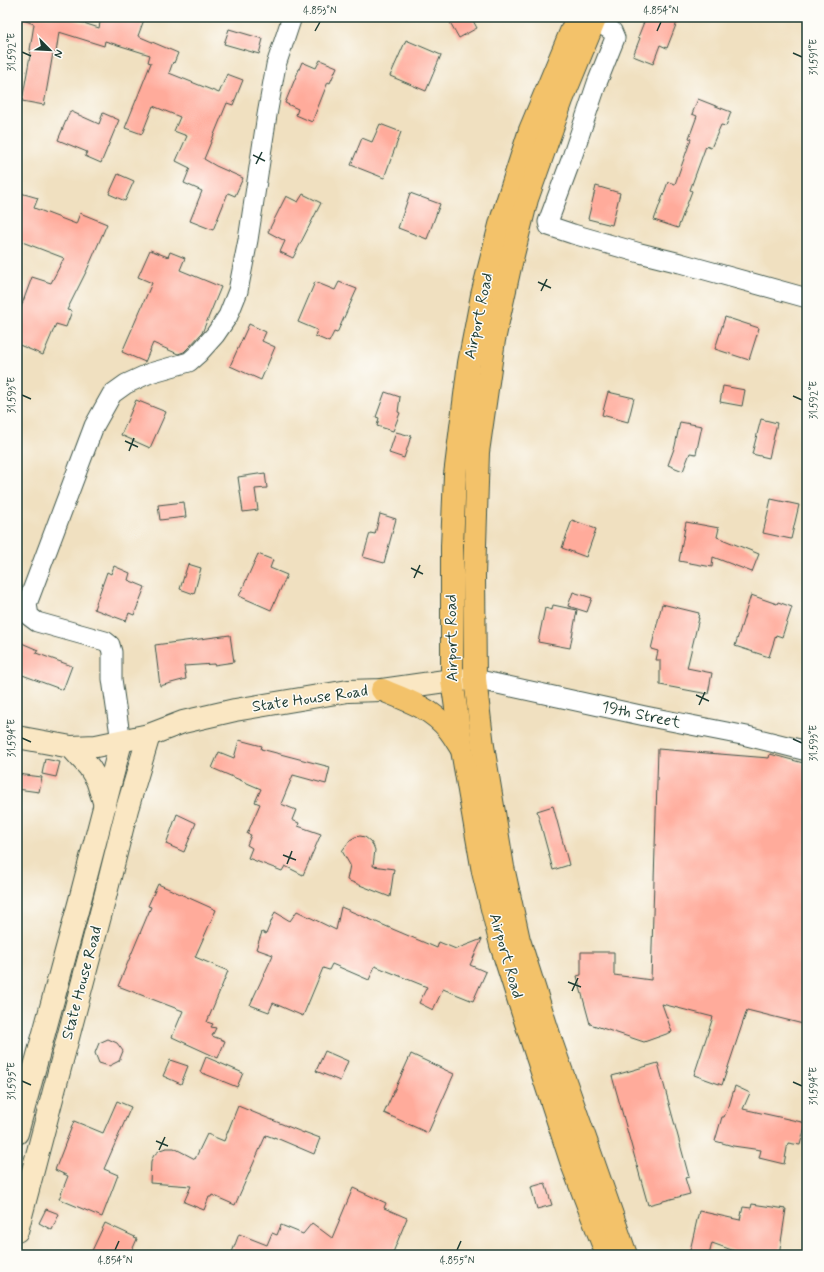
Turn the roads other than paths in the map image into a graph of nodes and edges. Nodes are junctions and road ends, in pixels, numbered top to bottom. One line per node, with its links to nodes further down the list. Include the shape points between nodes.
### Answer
1 (292, 17): 9 (street, via 276,65 248,240 238,291 228,316 215,336 189,362 150,373 112,394 94,426 27,604 28,616 37,622 105,641 110,645)
2 (589, 18): 3 (street, via 612,31 615,38 548,222 549,226); 4 (main road, Airport Road, via 527,199 494,340 478,452 474,576); 5 (main road, Airport Road, via 530,130 500,220 482,295 469,363 455,475)
3 (807, 298)
4 (475, 679): 5 (main road, State House Road); 11 (street, 19th Street); 15 (main road, Airport Road, via 500,852 519,940 552,1044)
5 (452, 680): 6 (main road, State House Road); 12 (main road, Airport Road)
6 (382, 690): 7 (main road, State House Road, via 348,691 235,710 183,722); 12 (main road, via 418,705 436,717 449,730)
7 (149, 735): 9 (main road, State House Road); 16 (main road, State House Road, via 127,809)
8 (17, 737): 10 (main road, State House Road)
9 (121, 742): 10 (main road, State House Road); 13 (main road)
10 (71, 747): 13 (main road, via 97,780)
11 (807, 749)
12 (462, 750): 15 (main road, Airport Road, via 483,872 501,944 524,1017)
13 (105, 805): 14 (main road)
14 (17, 1133)
15 (582, 1160): 17 (main road, Airport Road); 18 (main road, Airport Road)
16 (18, 1223)
17 (607, 1255)
18 (626, 1255)

